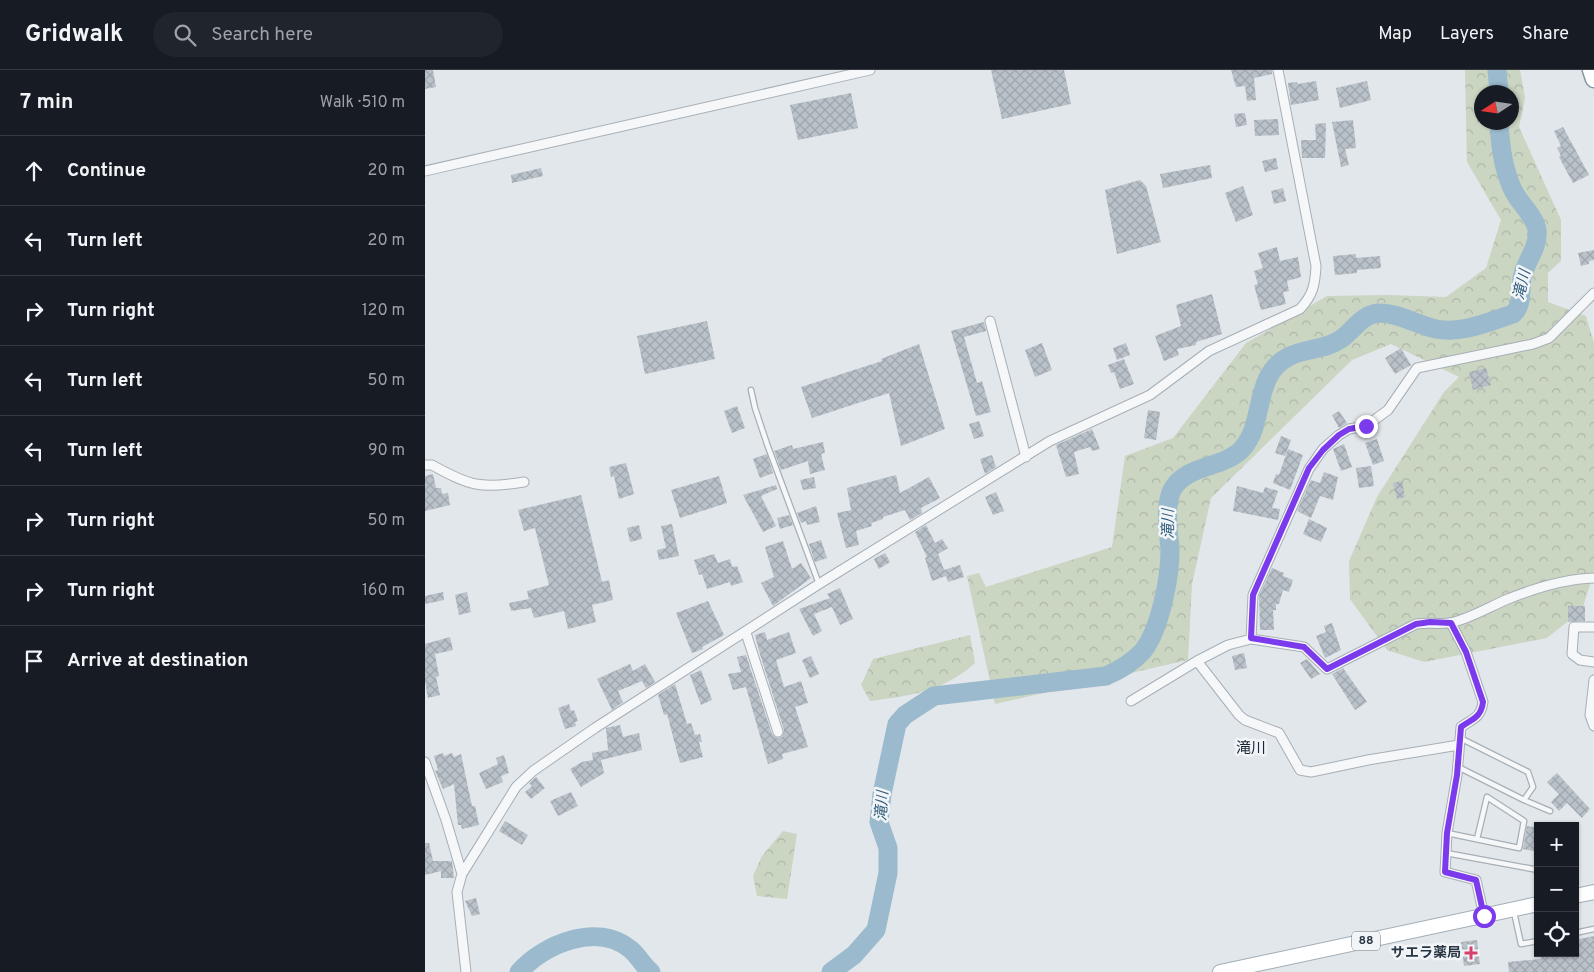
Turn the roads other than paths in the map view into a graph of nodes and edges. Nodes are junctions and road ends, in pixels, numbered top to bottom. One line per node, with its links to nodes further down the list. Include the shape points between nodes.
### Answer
1 (870, 70): 5 (street)
2 (1278, 70): 9 (street, via 1316,266 1315,289 1311,298 1300,309 1209,351 1150,394 1071,430)
3 (1591, 70): 4 (highway)
4 (1594, 79)
5 (425, 171)
6 (1594, 293): 17 (street, via 1549,338 1417,368 1388,410 1366,426 1349,429 1339,435 1323,450 1309,468 1253,595)
7 (990, 321): 9 (street)
8 (751, 390): 13 (lane, via 764,435)
9 (1026, 456): 13 (street)
10 (425, 465): 11 (street, via 482,487)
11 (524, 482)
12 (1594, 578): 14 (street, via 1576,578 1532,590)
13 (819, 584): 16 (street)
14 (1451, 623): 17 (street, via 1416,624 1327,669 1304,647); 24 (street, via 1466,652 1483,702 1477,718 1461,727)
15 (1594, 627): 19 (street, via 1574,627 1573,654 1580,660)
16 (746, 633): 23 (street); 33 (street, via 533,770 516,787)
17 (1251, 638): 18 (street, via 1228,645)
18 (1197, 661): 21 (street); 24 (street, via 1239,716 1279,734 1300,770 1311,772)
19 (1594, 662)
20 (1594, 680): 22 (street, via 1590,715)
21 (1131, 701)
22 (1594, 726)
23 (778, 732)
24 (1459, 741): 26 (street); 27 (lane, via 1529,772 1533,788)
25 (425, 762): 33 (street)
26 (1458, 767): 27 (lane); 29 (street)
27 (1524, 800): 28 (lane)
28 (1550, 811)
29 (1447, 833): 30 (lane); 31 (street)
30 (1477, 839): 30 (lane, via 1519,848 1523,821 1487,798)
31 (1446, 853): 32 (lane); 38 (street, via 1445,872 1476,880)
32 (1534, 869)
33 (462, 874): 42 (street, via 457,892)
34 (1594, 892): 35 (main road)
35 (1579, 895)
36 (1534, 905): 37 (main road, 88)
37 (1513, 910): 38 (main road, 88); 41 (lane, via 1521,944)
38 (1484, 916): 43 (main road, 88)
39 (1594, 929): 40 (lane)
40 (1579, 932)
41 (1534, 942)
42 (466, 972)
43 (1220, 972)

